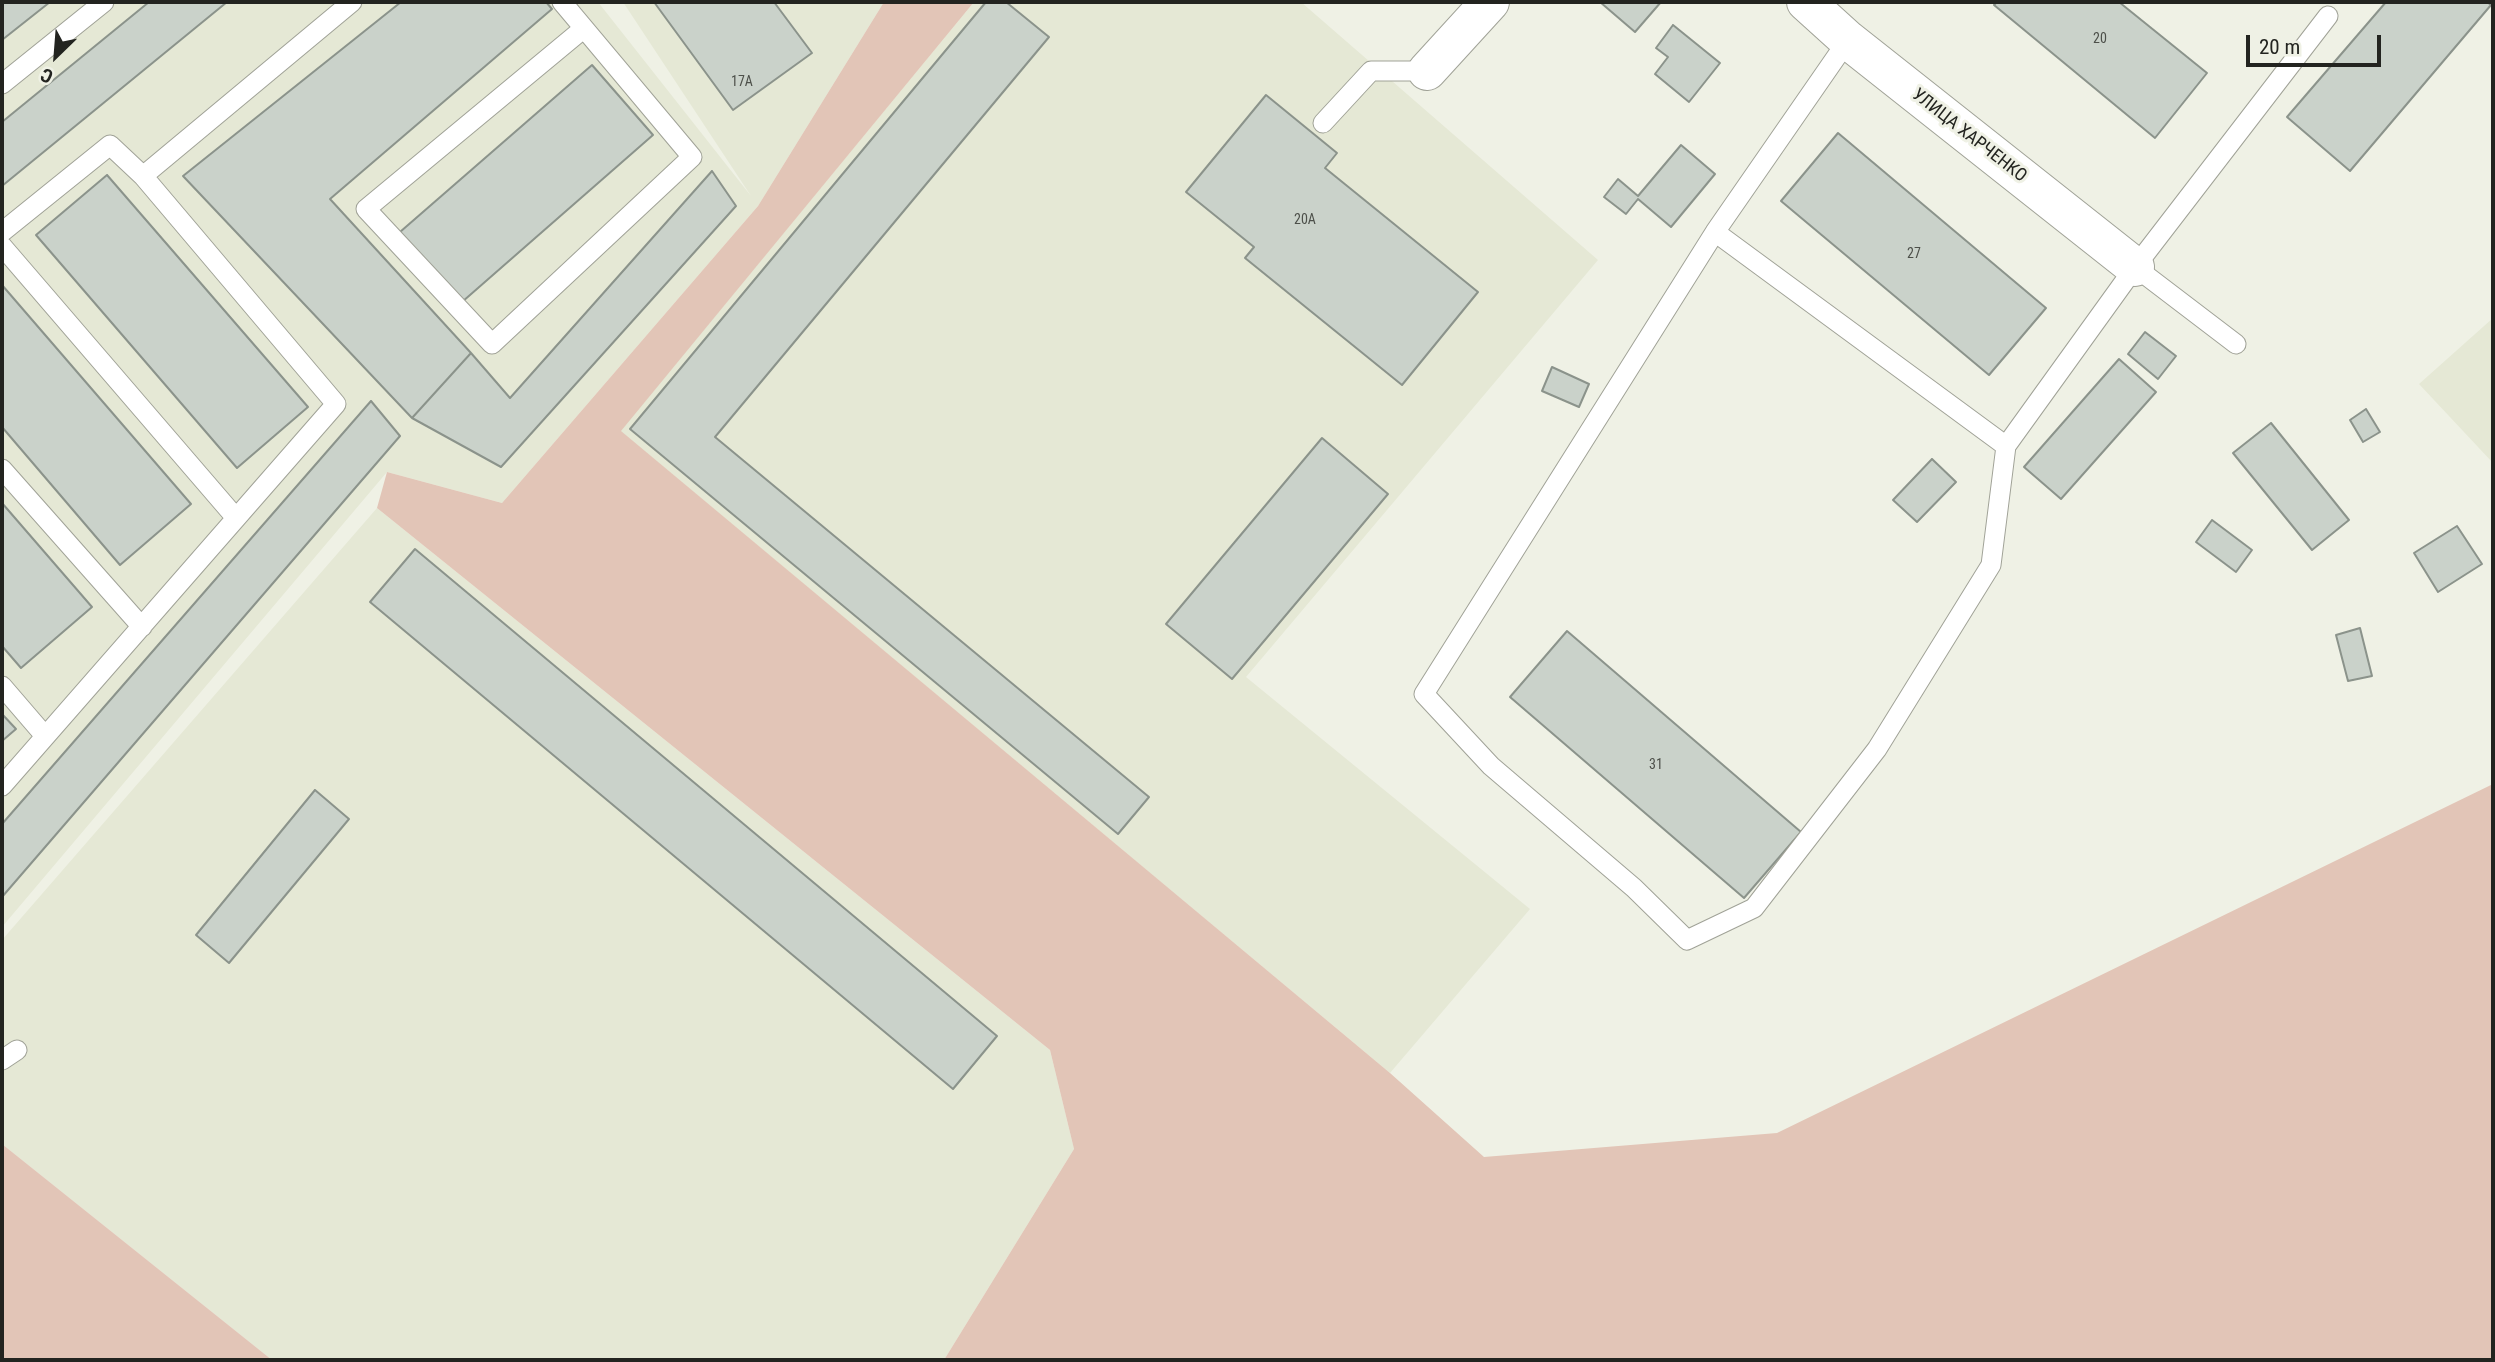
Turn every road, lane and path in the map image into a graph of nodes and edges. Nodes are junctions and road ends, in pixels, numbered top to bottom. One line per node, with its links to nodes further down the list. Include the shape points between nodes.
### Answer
1 (104, 2): 10 (lane)
2 (352, 2): 12 (lane)
3 (562, 2): 7 (lane)
4 (1490, 2): 9 (street)
5 (1806, 2): 8 (street, УЛИЦА ХАРЧЕНКО)
6 (2328, 16): 16 (lane)
7 (583, 29): 7 (lane, via 692,157 492,344 366,209)
8 (1848, 40): 14 (lane); 16 (street, УЛИЦА ХАРЧЕНКО)
9 (1427, 71): 11 (lane, via 1371,71)
10 (2, 84)
11 (1323, 123)
12 (143, 176): 13 (lane, via 110,145); 20 (lane, via 336,404)
13 (2, 232)
14 (1715, 232): 18 (lane); 18 (lane, via 1424,694 1491,766 1634,888 1687,940 1754,908 1877,749 1991,565)
15 (2, 246): 20 (lane)
16 (2135, 267): 17 (lane); 18 (lane)
17 (2236, 344)
18 (2006, 446)
19 (2, 469): 21 (lane)
20 (236, 519): 21 (lane)
21 (142, 627): 23 (lane)
22 (2, 686): 23 (lane)
23 (46, 736): 24 (lane)
24 (2, 786)

